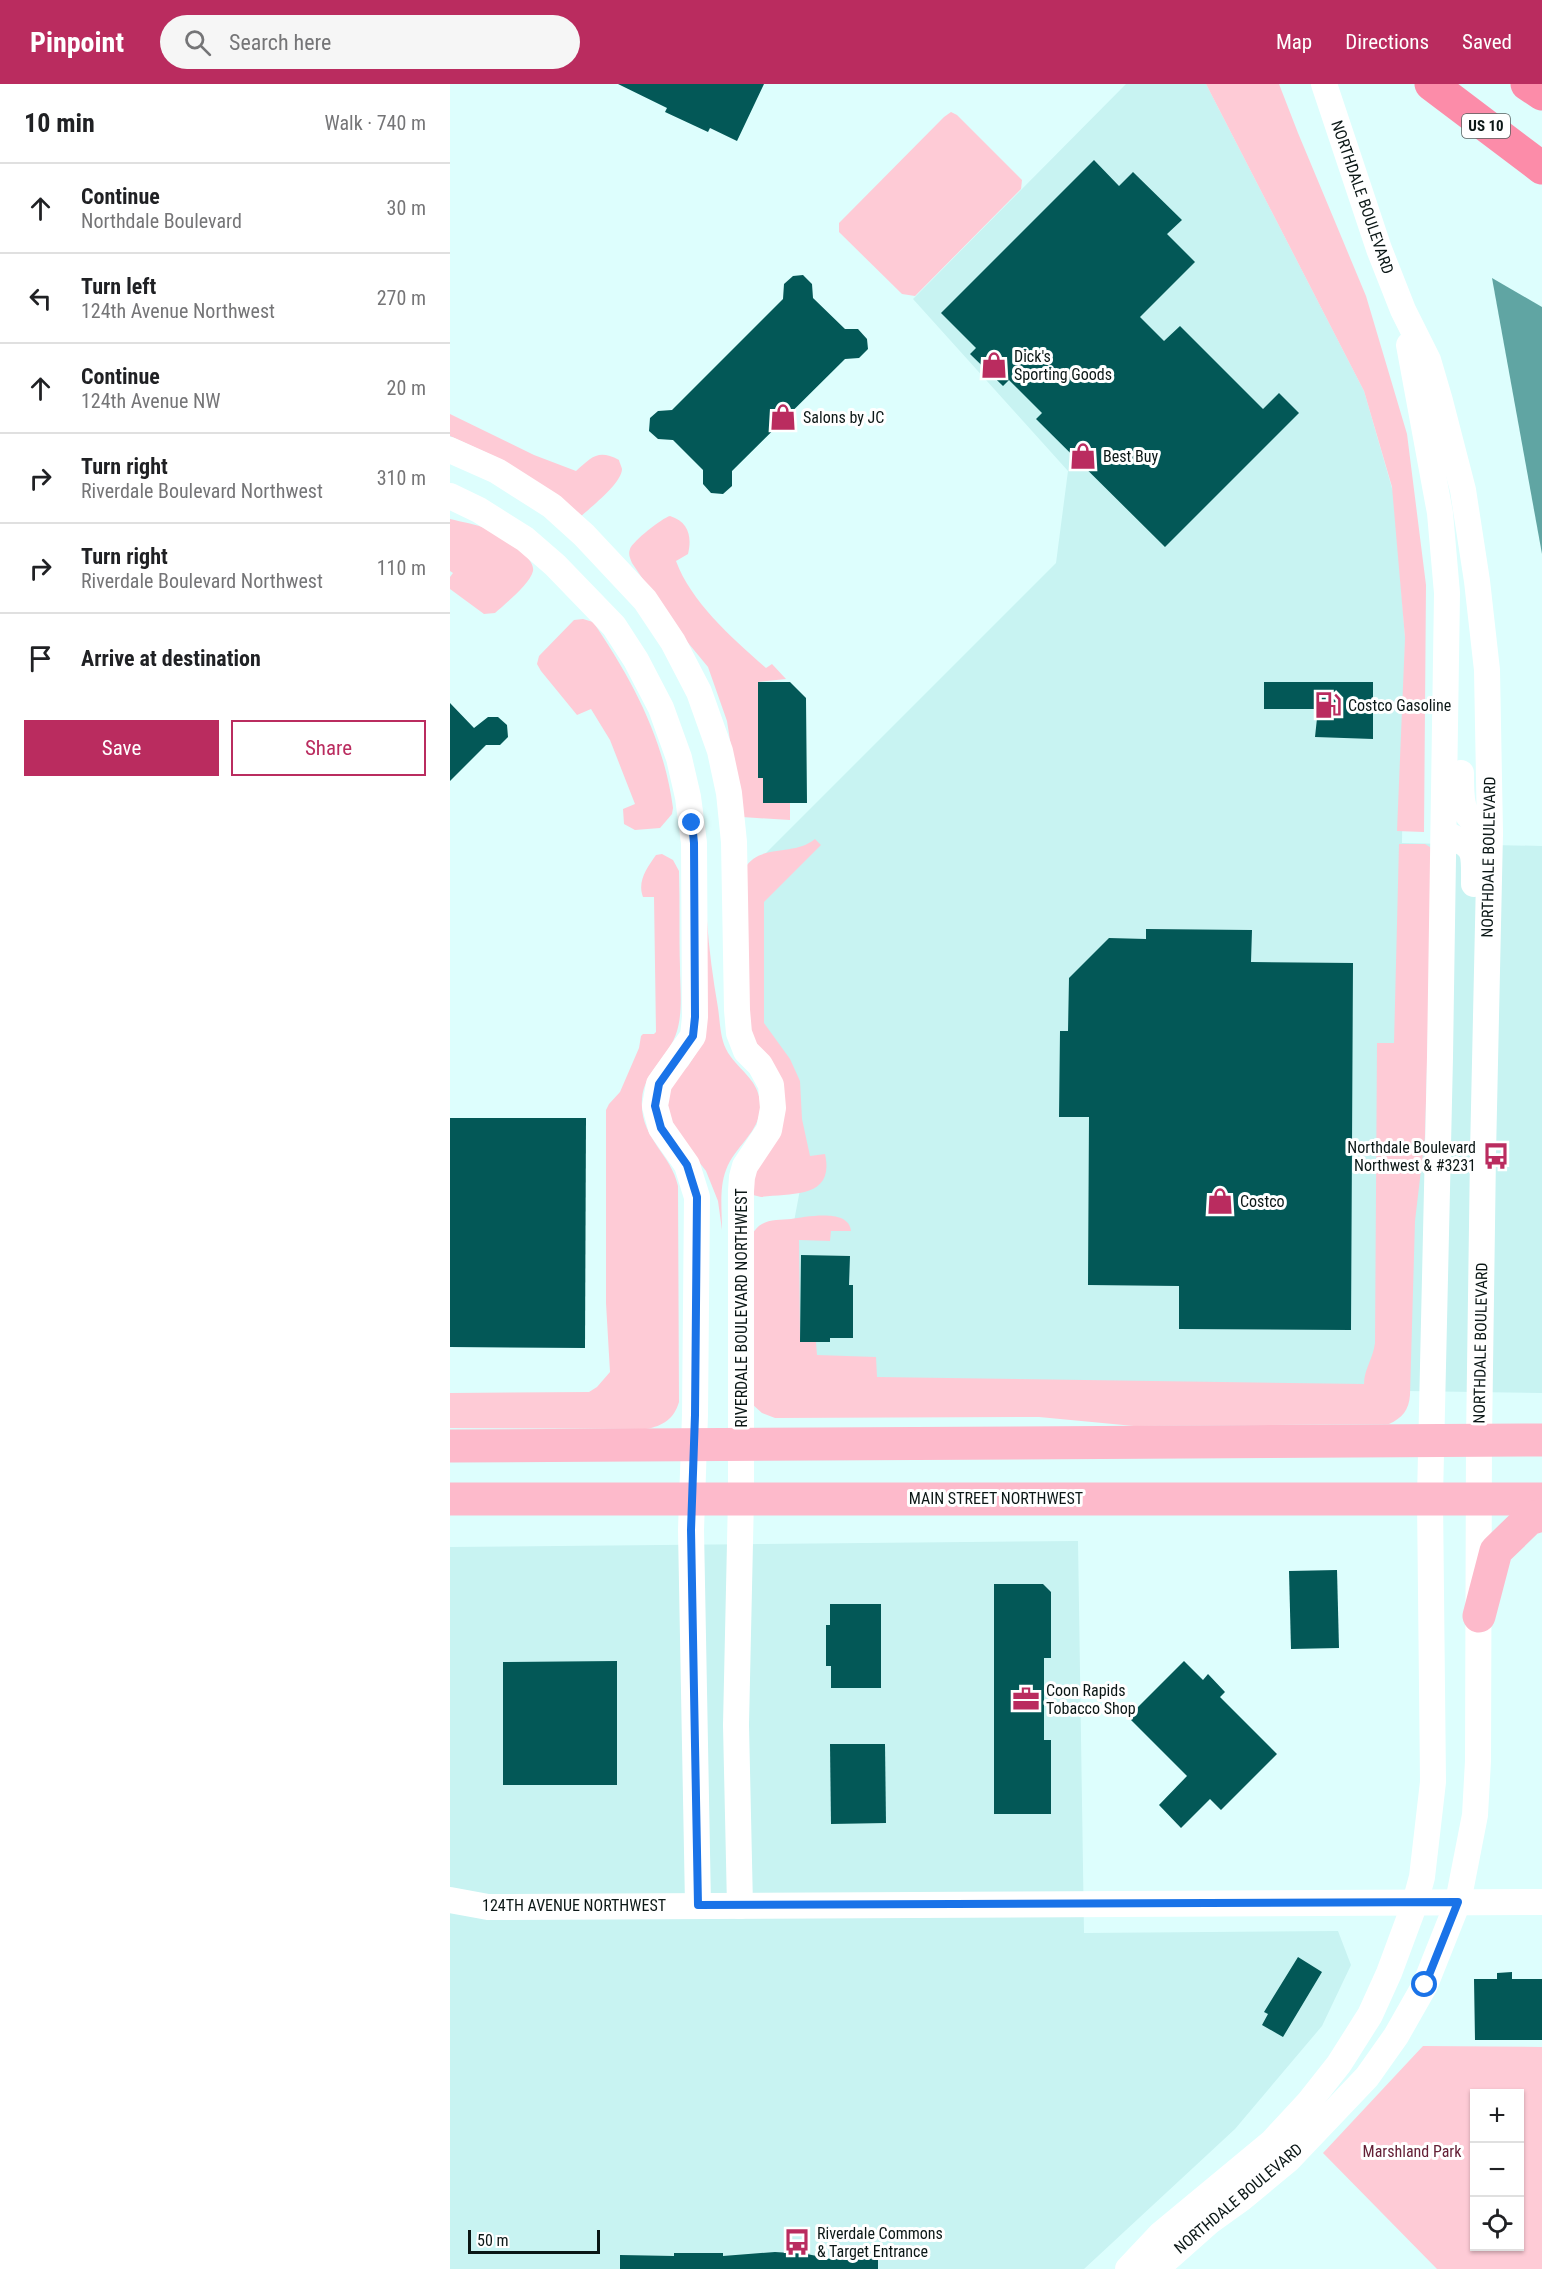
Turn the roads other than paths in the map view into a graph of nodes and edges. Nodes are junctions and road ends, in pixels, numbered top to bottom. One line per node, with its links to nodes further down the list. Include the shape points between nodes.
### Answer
1 (1324, 84): 6 (street, NORTHDALE BOULEVARD)
2 (1431, 84): 5 (highway, US 10)
3 (1527, 84): 4 (highway)
4 (1542, 94)
5 (1542, 168)
6 (1403, 310): 9 (street, NORTHDALE BOULEVARD, via 1445,551); 11 (street, NORTHDALE BOULEVARD, via 1428,360 1452,444 1470,532 1487,670)
7 (450, 450): 16 (street, RIVERDALE BOULEVARD NORTHWEST, via 497,471 552,506 624,576 673,642 699,692 720,751 734,843 739,1034 746,1051 771,1085 773,1108 769,1130 741,1177)
8 (450, 496): 17 (street, via 525,539 614,626 661,708 679,758 694,843 695,1017 693,1036 659,1084 655,1106 661,1128 687,1165 697,1197)
9 (1446, 733): 10 (street, NORTHDALE BOULEVARD); 11 (street, via 1459,748 1463,810 1468,819)
10 (1444, 832): 12 (street, via 1471,847 1474,855 1476,945); 13 (street, NORTHDALE BOULEVARD)
11 (1490, 833): 12 (street, NORTHDALE BOULEVARD)
12 (1487, 958): 14 (street, NORTHDALE BOULEVARD)
13 (1431, 1440): 14 (main road); 16 (main road); 20 (street, NORTHDALE BOULEVARD)
14 (1479, 1440): 15 (main road); 23 (street, NORTHDALE BOULEVARD)
15 (1542, 1440)
16 (741, 1444): 17 (main road); 19 (street, RIVERDALE BOULEVARD NORTHWEST)
17 (694, 1445): 18 (main road); 22 (street)
18 (450, 1446)
19 (741, 1497): 20 (main road, MAIN STREET NORTHWEST); 22 (main road, MAIN STREET NORTHWEST); 32 (street, RIVERDALE BOULEVARD NORTHWEST, via 736,1725)
20 (1430, 1498): 23 (main road, MAIN STREET NORTHWEST); 28 (street, NORTHDALE BOULEVARD, via 1433,1782 1422,1877)
21 (450, 1499): 22 (main road, MAIN STREET NORTHWEST)
22 (693, 1499): 31 (street)
23 (1479, 1499): 24 (main road, MAIN STREET NORTHWEST); 26 (street, NORTHDALE BOULEVARD)
24 (1542, 1499)
25 (1542, 1515): 26 (main road, via 1529,1519 1496,1551)
26 (1479, 1616): 29 (street, NORTHDALE BOULEVARD, via 1475,1815)
27 (450, 1900): 31 (street, 124TH AVENUE NORTHWEST, via 488,1907)
28 (1415, 1902): 29 (street); 32 (street); 33 (street, NORTHDALE BOULEVARD, via 1370,2015 1310,2102 1272,2142 1161,2234)
29 (1458, 1902): 30 (street); 34 (street, NORTHDALE BOULEVARD, via 1425,1985 1368,2077 1288,2160 1174,2250)
30 (1542, 1902)
31 (698, 1905): 32 (street, 124TH AVENUE NORTHWEST)
32 (740, 1906)
33 (1128, 2269)
34 (1156, 2269)

